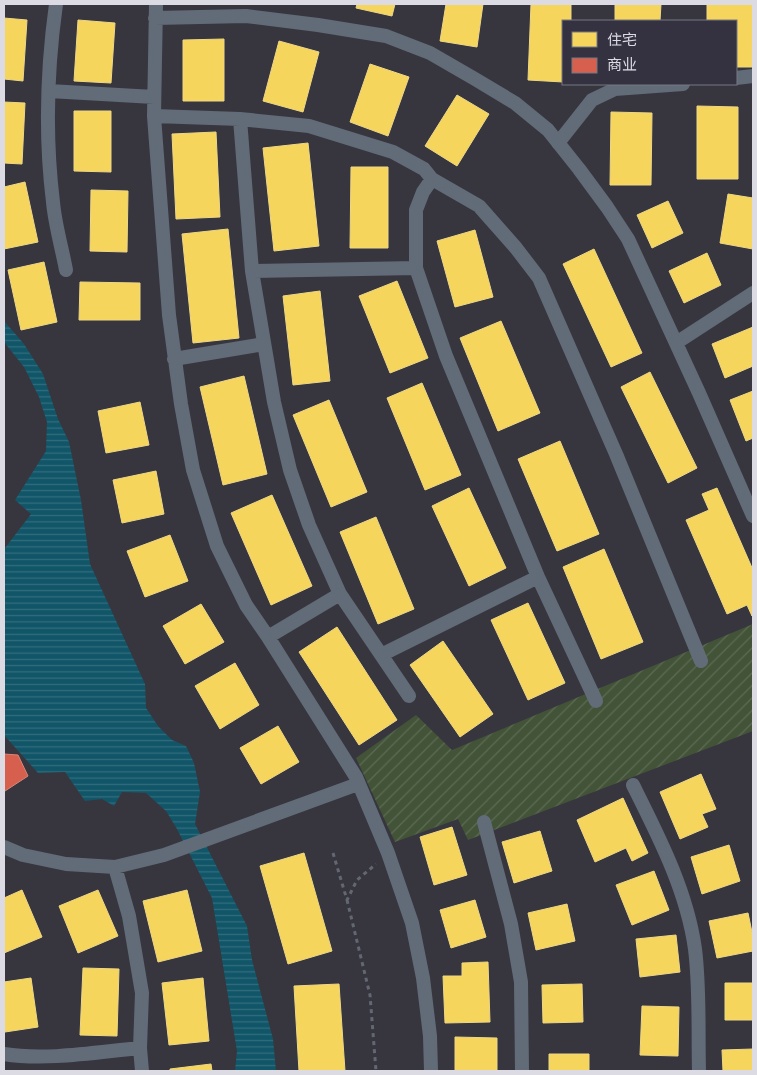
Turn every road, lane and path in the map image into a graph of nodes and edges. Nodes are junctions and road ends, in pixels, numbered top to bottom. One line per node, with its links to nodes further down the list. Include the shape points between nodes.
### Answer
1 (56, 4): 7 (street)
2 (156, 4): 3 (street)
3 (155, 18): 8 (street); 11 (street, via 246,16 386,36 430,53 515,103 548,130)
4 (753, 76): 5 (street)
5 (737, 78)
6 (669, 85): 11 (street, via 615,89 592,100)
7 (49, 91): 8 (street); 14 (street, via 48,143 53,204)
8 (154, 97): 9 (street)
9 (154, 116): 10 (street); 19 (street)
10 (240, 119): 12 (street, via 309,126 365,143 393,152 424,169); 15 (street)
11 (558, 143): 17 (street, via 628,239)
12 (432, 179): 13 (street, via 422,192 416,210); 25 (street, via 479,206 539,278 616,454)
13 (416, 268): 15 (street); 21 (street, via 446,356)
14 (66, 270)
15 (252, 270): 18 (street)
16 (753, 294): 17 (street)
17 (676, 343): 20 (street)
18 (264, 344): 19 (street); 22 (street, via 290,470 309,525)
19 (174, 359): 23 (street, via 193,470 217,546 246,605)
20 (753, 516)
21 (538, 577): 24 (street); 27 (street)
22 (340, 594): 23 (street); 24 (street)
23 (268, 637): 28 (street)
24 (381, 654): 26 (street)
25 (701, 662)
26 (409, 696)
27 (596, 700)
28 (358, 784): 33 (street); 34 (street, via 164,855)
29 (633, 785): 42 (street, via 653,825 685,907 695,948)
30 (484, 822): 41 (street, via 511,924 521,982)
31 (4, 847): 34 (street, via 23,856 66,864)
32 (333, 853): 35 (path)
33 (388, 854): 35 (path, via 357,880); 40 (street, via 412,923 423,978)
34 (115, 867): 36 (street, via 129,916 142,993)
35 (348, 900): 39 (path, via 370,995)
36 (140, 1048): 37 (street, via 61,1055); 38 (street)
37 (4, 1054)
38 (142, 1071)
39 (376, 1071)
40 (431, 1071)
41 (522, 1071)
42 (699, 1071)

